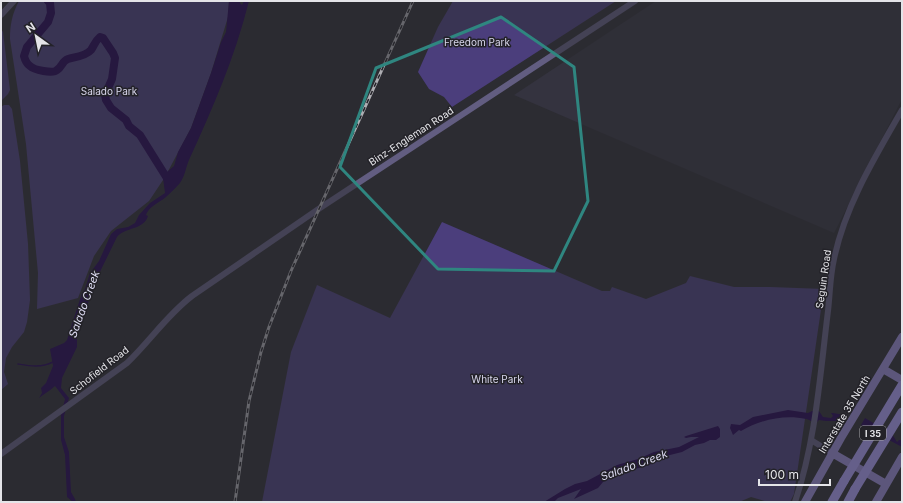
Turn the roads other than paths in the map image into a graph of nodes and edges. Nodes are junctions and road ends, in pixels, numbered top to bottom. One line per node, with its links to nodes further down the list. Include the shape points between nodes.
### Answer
1 (14, 1): 3 (street)
2 (635, 1): 5 (street, Binz-Engleman Road)
3 (1, 14)
4 (902, 110): 11 (street, Seguin Road, via 860,187 839,238 832,273)
5 (200, 291): 13 (street, Schofield Road, via 172,312 139,351 118,370)
6 (902, 337): 7 (main road, Interstate 35 North)
7 (883, 369): 8 (main road); 12 (main road, Interstate 35 North)
8 (902, 380)
9 (902, 385): 18 (highway, I 35, bridge)
10 (902, 412): 19 (highway, I 35, bridge)
11 (811, 440): 12 (street); 16 (street, Seguin Road)
12 (832, 453): 15 (main road); 17 (main road, Interstate 35 North)
13 (1, 454)
14 (902, 457): 15 (main road)
15 (886, 484): 20 (main road)
16 (795, 502)
17 (805, 502)
18 (832, 502)
19 (848, 502)
20 (876, 502)

